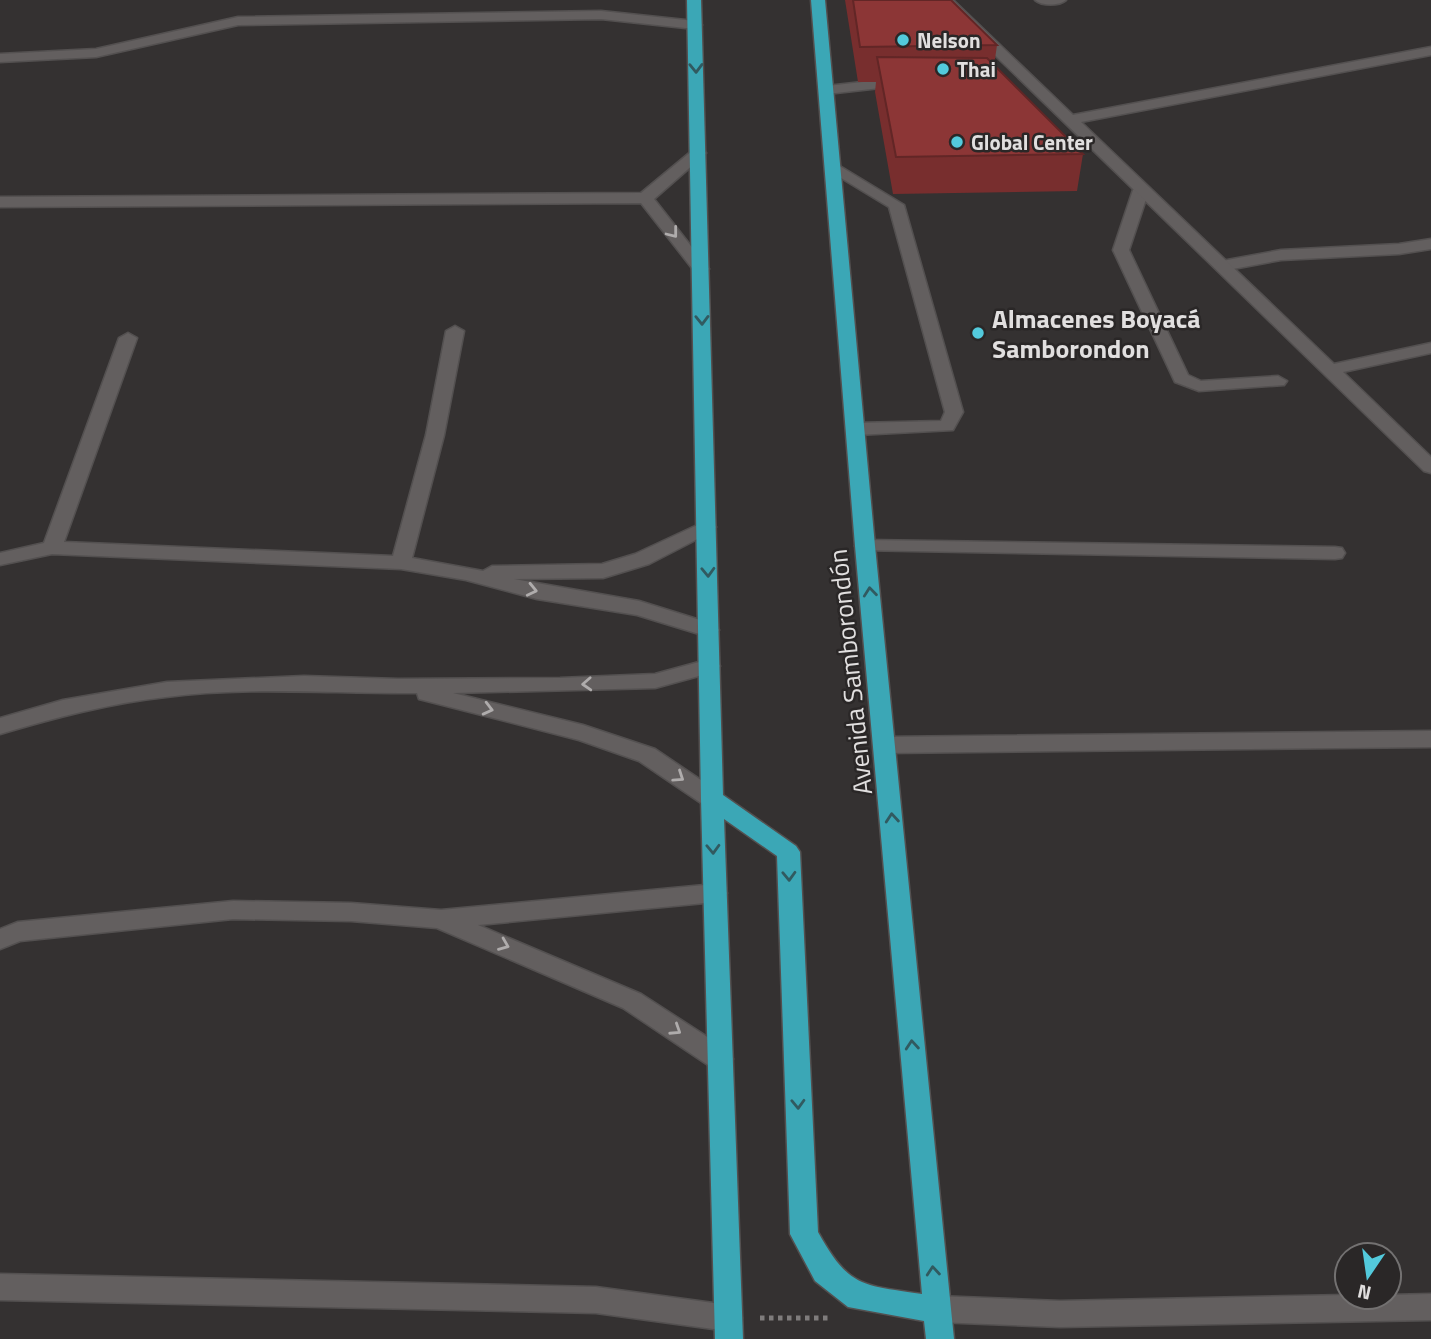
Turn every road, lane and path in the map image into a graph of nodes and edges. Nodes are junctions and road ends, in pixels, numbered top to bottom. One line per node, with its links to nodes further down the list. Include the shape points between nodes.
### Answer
1 (694, 0): 6 (highway)
2 (818, 0): 10 (highway, Avenida Samborondón)
3 (945, 0): 11 (street)
4 (1042, 0): 5 (street)
5 (1059, 0)
6 (695, 25): 9 (street, via 659,15 238,21 75,56); 12 (highway, one-way to 12)
7 (890, 51): 10 (street, via 890,77 884,84)
8 (1431, 51): 11 (street)
9 (0, 58)
10 (827, 90): 13 (highway, Avenida Samborondón)
11 (1070, 120): 14 (street)
12 (698, 153): 15 (street); 19 (highway)
13 (833, 167): 25 (highway, Avenida Samborondón); 25 (street, via 896,205 954,412 947,426)
14 (1141, 190): 18 (street); 24 (street, via 1121,250 1181,378 1199,386)
15 (645, 198): 16 (street); 19 (street, one-way to 19)
16 (0, 202)
17 (1431, 244): 18 (street, via 1281,255)
18 (1222, 266): 23 (street)
19 (701, 269): 27 (highway, one-way to 27)
20 (455, 331): 32 (street, via 435,435)
21 (128, 338): 29 (street)
22 (1431, 348): 23 (street)
23 (1330, 370): 26 (street)
24 (1278, 381)
25 (857, 429): 28 (highway, Avenida Samborondón)
26 (1431, 467)
27 (706, 527): 33 (street, via 642,559 603,571); 34 (highway, one-way to 34)
28 (865, 546): 30 (street); 39 (highway, Avenida Samborondón, one-way to 28)
29 (52, 548): 31 (street); 32 (street)
30 (1335, 553)
31 (0, 559)
32 (401, 563): 33 (street)
33 (466, 573): 34 (street, one-way to 34, via 537,592 639,608)
34 (709, 630): 35 (highway)
35 (710, 666): 36 (street, one-way to 36, via 655,681); 40 (highway)
36 (398, 686): 37 (street, via 304,683 167,690 63,708); 40 (street, one-way to 40, via 583,733 647,755)
37 (0, 726)
38 (1431, 739): 39 (street)
39 (885, 745): 47 (highway, Avenida Samborondón, one-way to 39)
40 (712, 799): 41 (highway, one-way to 41); 47 (highway, one-way to 47, via 788,852 804,1234 825,1272 858,1298)
41 (715, 893): 42 (street); 44 (highway)
42 (441, 919): 43 (street, via 233,910 18,932); 44 (street, one-way to 44, via 632,1001)
43 (0, 939)
44 (720, 1059): 48 (highway)
45 (0, 1287): 48 (street, via 596,1300)
46 (1431, 1307): 47 (street, via 1060,1314)
47 (936, 1309): 49 (highway, Avenida Samborondón)
48 (729, 1328)
49 (940, 1339)

